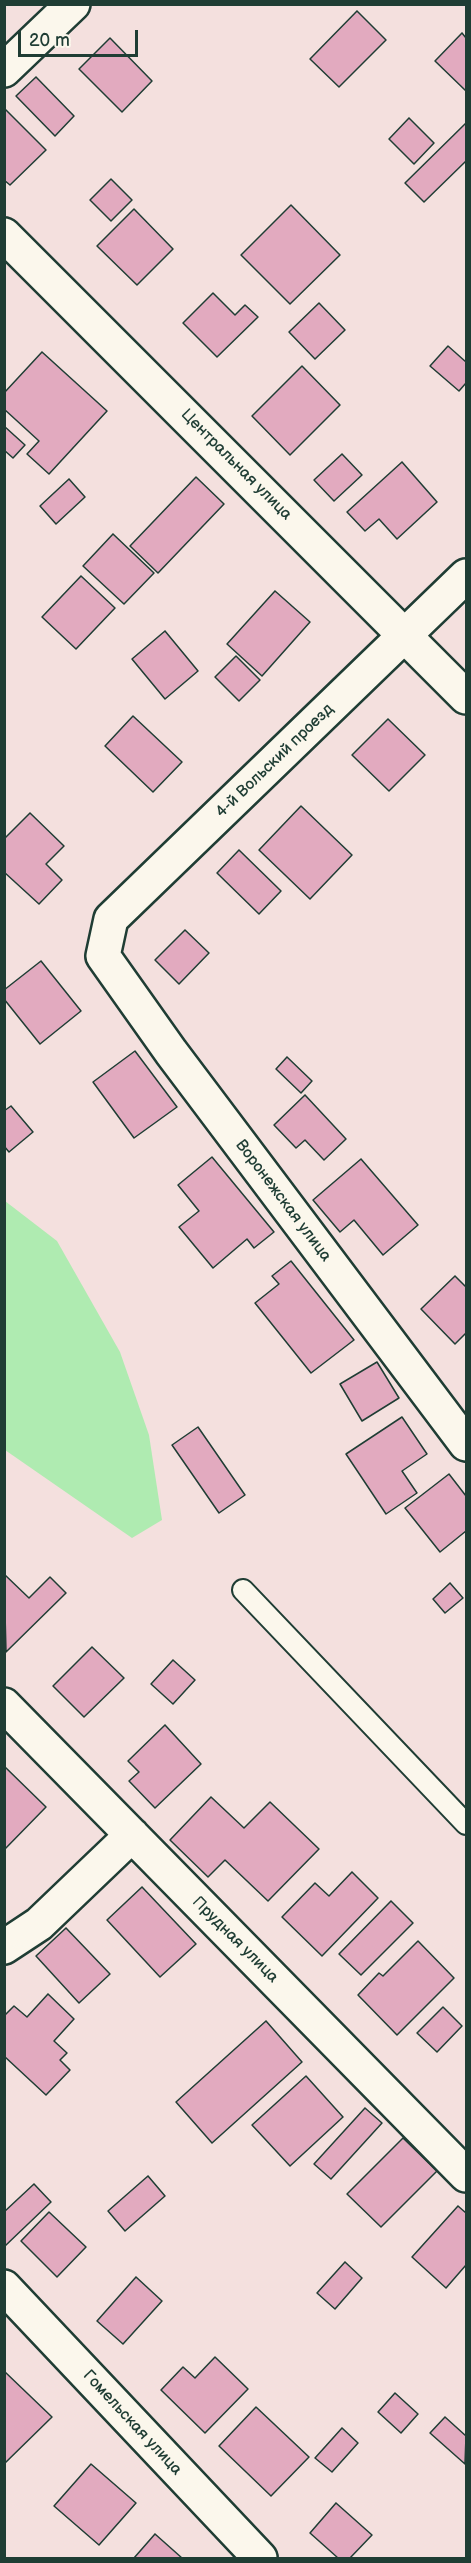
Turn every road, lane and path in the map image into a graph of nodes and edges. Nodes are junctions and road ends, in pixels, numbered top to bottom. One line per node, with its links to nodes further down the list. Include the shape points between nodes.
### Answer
1 (73, 4): 2 (street)
2 (4, 70)
3 (4, 235): 5 (street, Центральная улица)
4 (466, 576): 5 (street, 4-й Вольский проезд)
5 (406, 635): 6 (street, Центральная улица); 7 (street, 4-й Вольский проезд, via 111,919)
6 (466, 697)
7 (103, 956): 8 (street, Воронежская улица)
8 (466, 1444)
9 (243, 1590): 11 (lane)
10 (4, 1705): 12 (street, Прудная улица)
11 (466, 1824)
12 (132, 1835): 13 (street, via 39,1924); 14 (street, Прудная улица)
13 (4, 1947)
14 (466, 2175)
15 (4, 2287): 16 (street, Гомельская улица)
16 (260, 2559)

